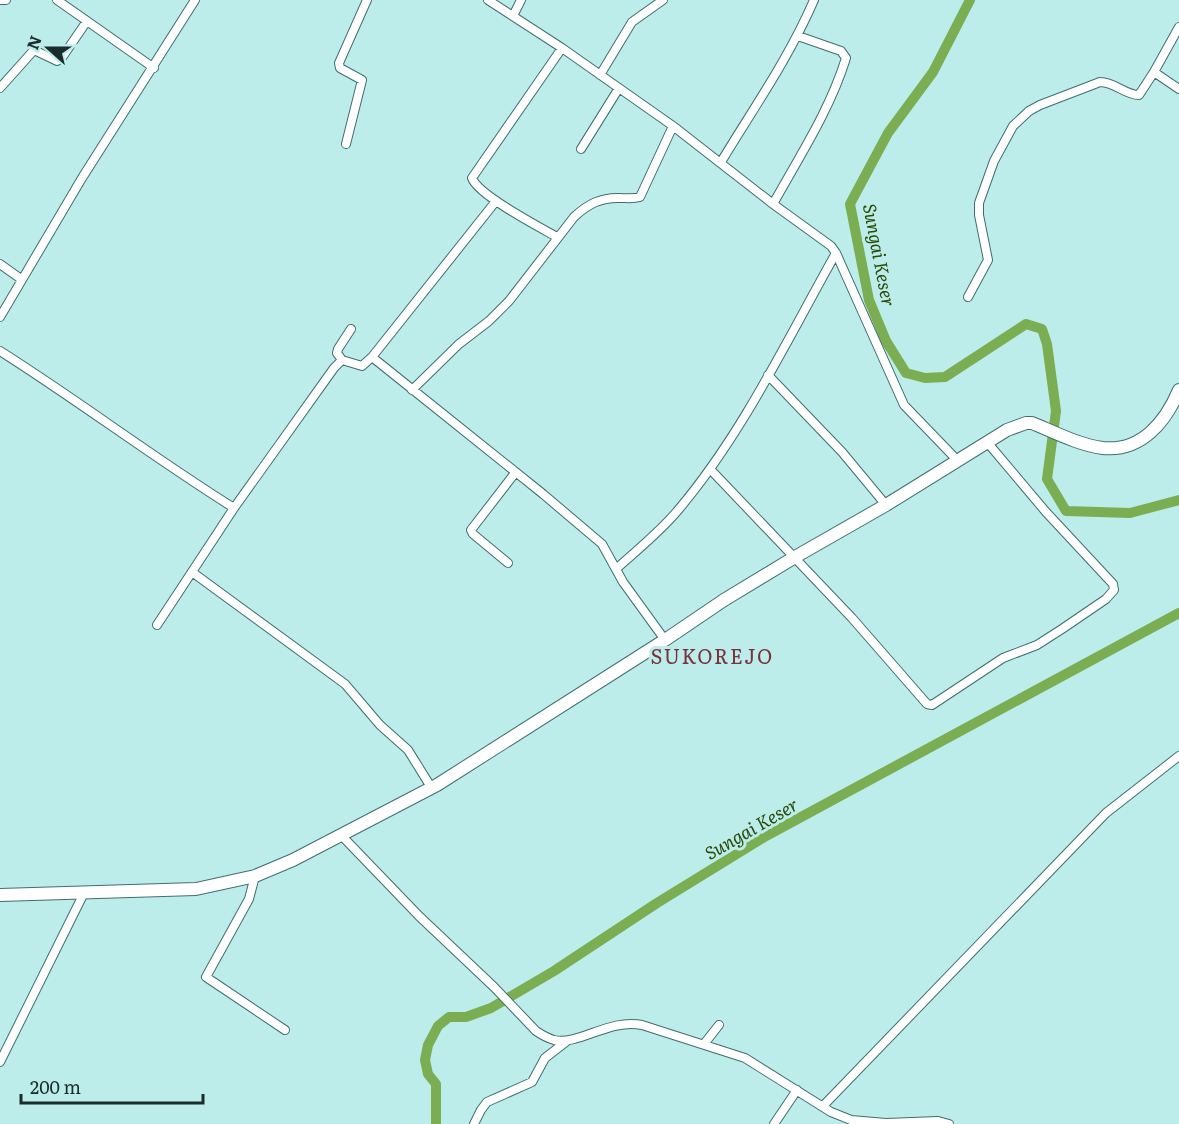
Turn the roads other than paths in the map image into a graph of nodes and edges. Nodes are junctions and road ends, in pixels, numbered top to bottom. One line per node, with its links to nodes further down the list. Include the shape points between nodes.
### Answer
1 (0, 0): 2 (street)
2 (6, 0)
3 (57, 0): 11 (street)
4 (195, 0): 15 (street)
5 (367, 0): 22 (street, via 339,63 342,70 362,80)
6 (488, 0): 10 (street)
7 (521, 0): 10 (street)
8 (663, 0): 17 (street, via 632,22)
9 (812, 1): 13 (street)
10 (513, 16): 14 (street)
11 (87, 21): 15 (street); 18 (street, via 61,59 57,61 34,50)
12 (1179, 27): 16 (street)
13 (798, 36): 24 (street); 26 (street, via 841,51 846,58 820,121)
14 (562, 48): 17 (street); 25 (street, via 473,175 472,181)
15 (154, 68): 30 (street)
16 (1154, 72): 20 (street); 31 (street, via 1139,95 1100,82 1040,105 1018,120 994,161 979,203 988,260)
17 (600, 75): 19 (street)
18 (0, 88)
19 (619, 88): 21 (street); 23 (street)
20 (1179, 89)
21 (673, 126): 24 (street); 27 (street, via 640,197 596,200)
22 (346, 144)
23 (581, 149)
24 (721, 162): 26 (street)
25 (496, 201): 27 (street); 35 (street)
26 (773, 204): 28 (street, via 823,238)
27 (557, 237): 38 (street, via 509,301)
28 (836, 253): 37 (street); 41 (street, via 904,405)
29 (0, 264): 30 (street)
30 (21, 279): 32 (street)
31 (968, 297)
32 (0, 317)
33 (351, 329): 36 (street, via 337,351)
34 (0, 351): 45 (street)
35 (372, 357): 36 (street, via 362,366); 38 (street)
36 (342, 360): 45 (street)
37 (768, 375): 42 (street); 44 (street, via 842,452)
38 (412, 390): 43 (street)
39 (1178, 398): 40 (highway, via 1155,429 1115,448 1072,439 1032,423 1007,430)
40 (987, 442): 41 (highway); 46 (street, via 1114,587 1106,599 1037,645 1003,658 935,705 928,705)
41 (958, 461): 44 (highway)
42 (710, 469): 46 (street); 48 (street, via 678,511)
43 (515, 473): 47 (street, via 471,530); 48 (street, via 602,544)
44 (886, 505): 46 (highway)
45 (234, 508): 49 (street)
46 (795, 557): 51 (highway)
47 (508, 563)
48 (616, 569): 51 (street)
49 (192, 572): 50 (street); 53 (street, via 345,684 408,750)
50 (157, 625)
51 (665, 640): 53 (highway)
52 (1179, 756): 64 (street, via 1106,813)
53 (431, 787): 54 (highway)
54 (341, 835): 55 (highway); 60 (street, via 537,1031 545,1037)
55 (255, 876): 56 (highway, via 196,889); 59 (street, via 249,898 206,977)
56 (84, 893): 57 (highway); 62 (street)
57 (0, 895)
58 (718, 1025): 61 (street)
59 (285, 1030)
60 (567, 1041): 61 (street, via 631,1023); 65 (street, via 545,1058 532,1082 487,1102)
61 (704, 1044): 63 (street, via 745,1058)
62 (0, 1062)
63 (797, 1090): 64 (street); 66 (street)
64 (823, 1106): 67 (street, via 851,1120)
65 (474, 1124)
66 (774, 1124)
67 (949, 1124)

